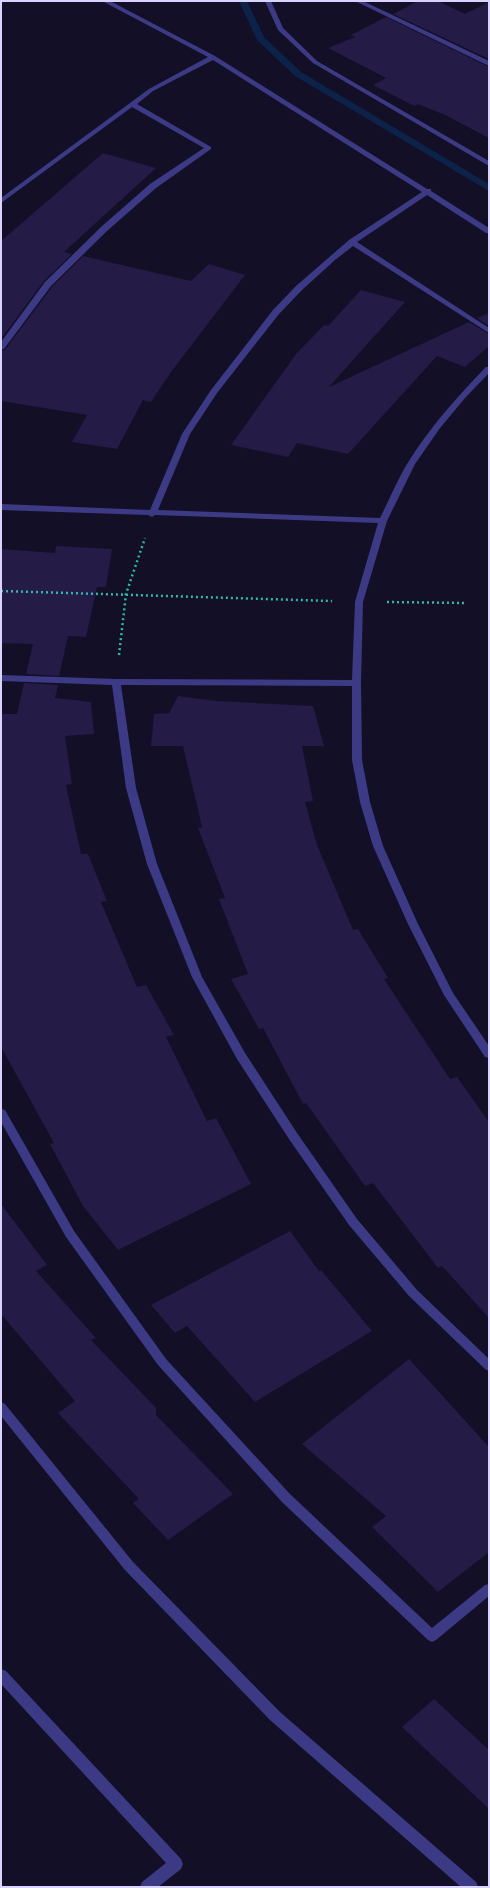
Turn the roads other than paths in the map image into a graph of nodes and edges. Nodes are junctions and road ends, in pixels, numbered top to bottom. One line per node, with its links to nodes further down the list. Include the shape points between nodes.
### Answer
1 (105, 1): 4 (street)
2 (358, 1): 5 (street)
3 (270, 2): 7 (street, via 280,29 316,62)
4 (213, 57): 6 (street, via 151,90); 8 (street)
5 (489, 64)
6 (132, 104): 9 (street); 13 (street, via 209,148 153,186 104,229 48,284)
7 (489, 164)
8 (428, 191): 10 (street); 11 (street)
9 (1, 201)
10 (489, 231)
11 (352, 242): 12 (street); 16 (street, via 299,288 276,312 214,392 186,434)
12 (489, 331)
13 (1, 346)
14 (489, 368): 17 (street, via 437,426 411,464)
15 (1, 507): 16 (street)
16 (152, 514): 17 (street)
17 (383, 521): 20 (street, via 359,602)
18 (1, 678): 19 (street)
19 (116, 682): 20 (street); 23 (street, via 131,788 152,864 197,977 241,1056 353,1222 413,1293)
20 (356, 683): 21 (street, via 357,760 365,802 378,846 449,995)
21 (489, 1054)
22 (1, 1113): 25 (street, via 70,1234 162,1362 286,1498 432,1636)
23 (489, 1366)
24 (1, 1407): 28 (street, via 130,1566 275,1716)
25 (489, 1589)
26 (1, 1675): 27 (street, via 176,1864)
27 (147, 1887)
28 (471, 1887)

